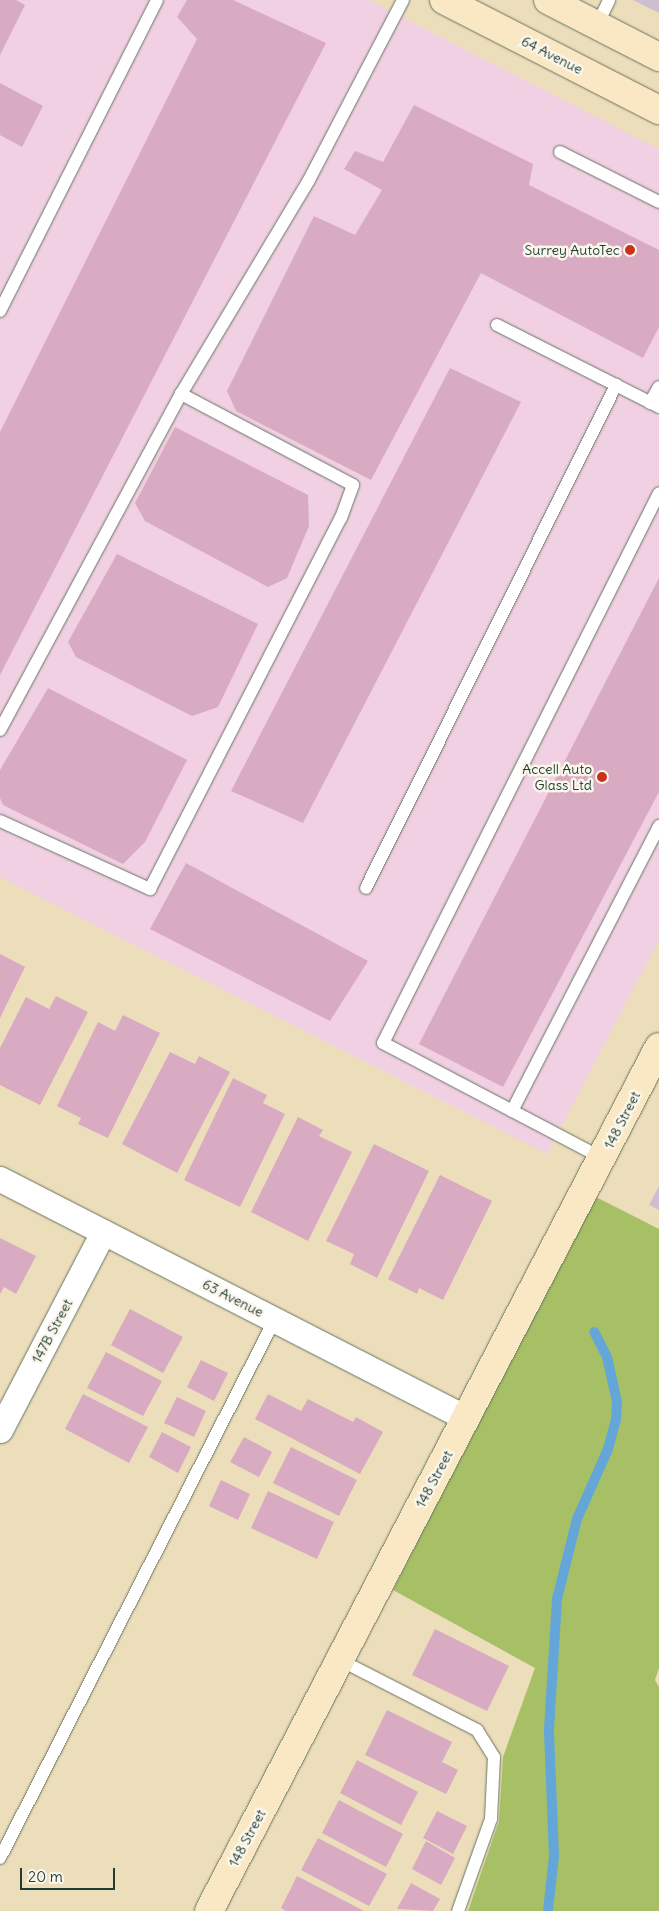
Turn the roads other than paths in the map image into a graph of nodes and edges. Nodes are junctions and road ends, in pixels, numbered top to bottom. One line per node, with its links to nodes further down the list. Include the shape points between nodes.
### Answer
1 (157, 0): 11 (lane)
2 (404, 0): 15 (lane, via 309,180)
3 (444, 0): 8 (main road, 64 Avenue)
4 (548, 0): 6 (main road)
5 (609, 0): 6 (lane)
6 (596, 25): 7 (main road)
7 (659, 57)
8 (659, 110)
9 (560, 152): 10 (lane)
10 (659, 202)
11 (0, 311)
12 (497, 325): 13 (lane)
13 (616, 385): 16 (lane); 21 (lane)
14 (659, 387): 16 (lane)
15 (180, 394): 18 (lane); 19 (lane, via 353,485 341,518 150,888)
16 (655, 405)
17 (659, 493): 23 (lane, via 383,1043)
18 (0, 730)
19 (0, 821)
20 (659, 826): 23 (lane)
21 (366, 888)
22 (659, 1047): 24 (main road, 148 Street)
23 (512, 1111): 24 (lane)
24 (602, 1158): 28 (main road, 148 Street)
25 (0, 1179): 26 (street, 63 Avenue)
26 (103, 1232): 27 (street, 63 Avenue); 29 (street, 147B Street)
27 (275, 1319): 28 (street, 63 Avenue); 31 (lane)
28 (466, 1418): 30 (main road, 148 Street)
29 (0, 1430)
30 (340, 1660): 32 (main road, 148 Street); 33 (lane, via 477,1730 494,1757 490,1819)
31 (0, 1858)
32 (209, 1911)
33 (458, 1911)

